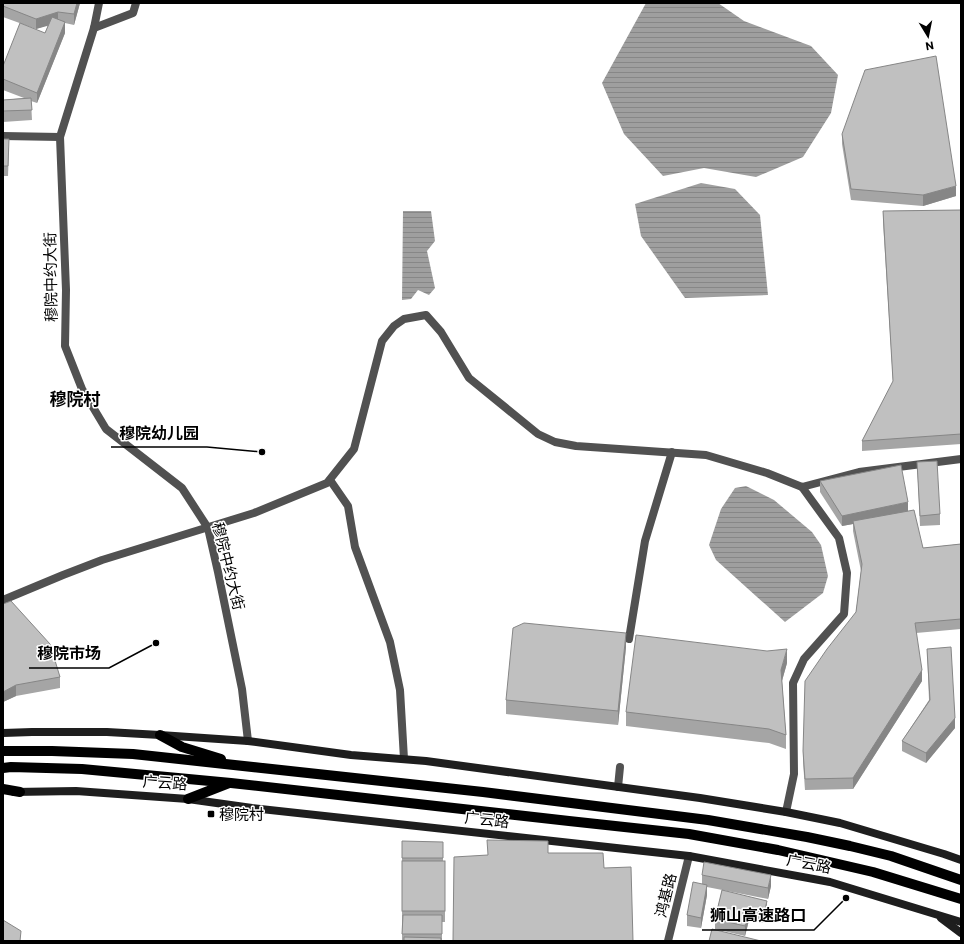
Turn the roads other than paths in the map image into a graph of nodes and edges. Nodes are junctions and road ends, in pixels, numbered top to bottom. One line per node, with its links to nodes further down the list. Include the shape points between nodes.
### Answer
1 (99, 3): 3 (street, 穆院中约大街)
2 (136, 3): 3 (street, via 133,12)
3 (94, 28): 5 (street, 穆院中约大街)
4 (3, 136): 5 (street)
5 (60, 137): 10 (street, 穆院中约大街, via 66,290 65,346 82,389 106,429 182,488)
6 (672, 452): 8 (street, via 576,446 555,442 538,434 469,378 441,332 426,315 404,319 394,326 382,341 354,449); 9 (street, via 706,455 767,473); 12 (street, via 645,541)
7 (961, 459): 9 (street, via 859,472)
8 (330, 480): 10 (street, via 254,513); 17 (street, via 348,506 355,547 390,642 400,690)
9 (802, 487): 26 (street, via 839,538 847,573 844,614 804,659 793,683 794,774)
10 (208, 528): 11 (street, via 102,560); 15 (street, 穆院中约大街, via 242,689)
11 (3, 600)
12 (629, 639)
13 (3, 733): 14 (main road, via 107,732)
14 (160, 735): 15 (main road); 18 (main road, via 182,747)
15 (248, 741): 17 (main road, via 351,755)
16 (3, 751): 18 (main road, 广云路, via 133,754)
17 (404, 759): 22 (main road)
18 (242, 766): 29 (main road, 广云路, via 708,820 807,837 891,856)
19 (620, 767): 22 (street)
20 (3, 768): 21 (main road, 广云路, via 82,769)
21 (232, 782): 25 (main road); 30 (main road, 广云路, via 689,834 778,850 873,872)
22 (618, 787): 26 (main road)
23 (3, 791): 24 (main road)
24 (20, 792): 25 (main road, 广云路, via 76,791)
25 (188, 798): 27 (main road, 广云路, via 252,808)
26 (786, 812): 28 (main road, via 840,823)
27 (689, 856): 31 (main road, 广云路, via 830,882); 34 (street, 鸿基路)
28 (961, 860)
29 (961, 880)
30 (961, 899)
31 (936, 914): 32 (main road, 广云路); 33 (main road)
32 (961, 922)
33 (961, 933)
34 (668, 941)

